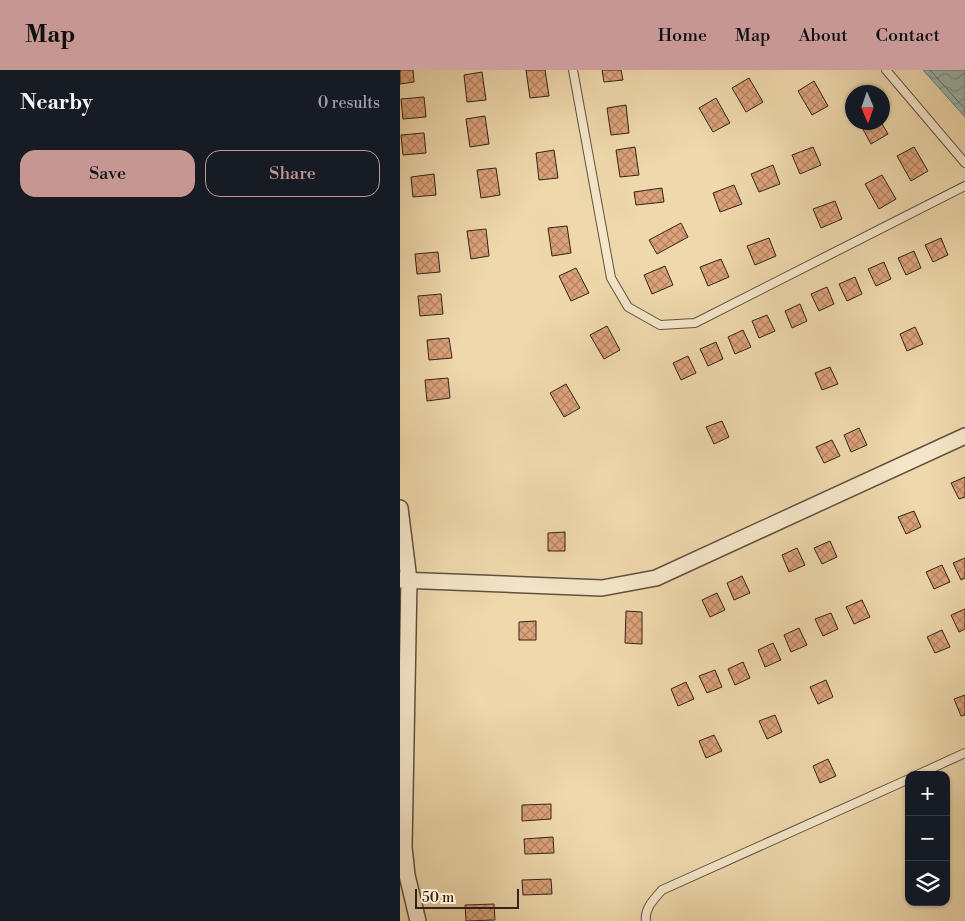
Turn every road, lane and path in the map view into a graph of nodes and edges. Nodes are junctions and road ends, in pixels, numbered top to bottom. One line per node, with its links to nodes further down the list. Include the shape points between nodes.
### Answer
1 (573, 70): 4 (lane, via 611,278 628,307 660,325 694,323)
2 (886, 70): 3 (lane)
3 (965, 163)
4 (965, 186)
5 (965, 436): 7 (street, via 656,578 602,588)
6 (400, 508): 7 (street)
7 (405, 580): 11 (street)
8 (965, 753): 9 (lane)
9 (926, 771)
10 (905, 780): 13 (lane, via 662,890 651,903)
11 (402, 804): 12 (street, via 405,861)
12 (418, 921)
13 (646, 921)

